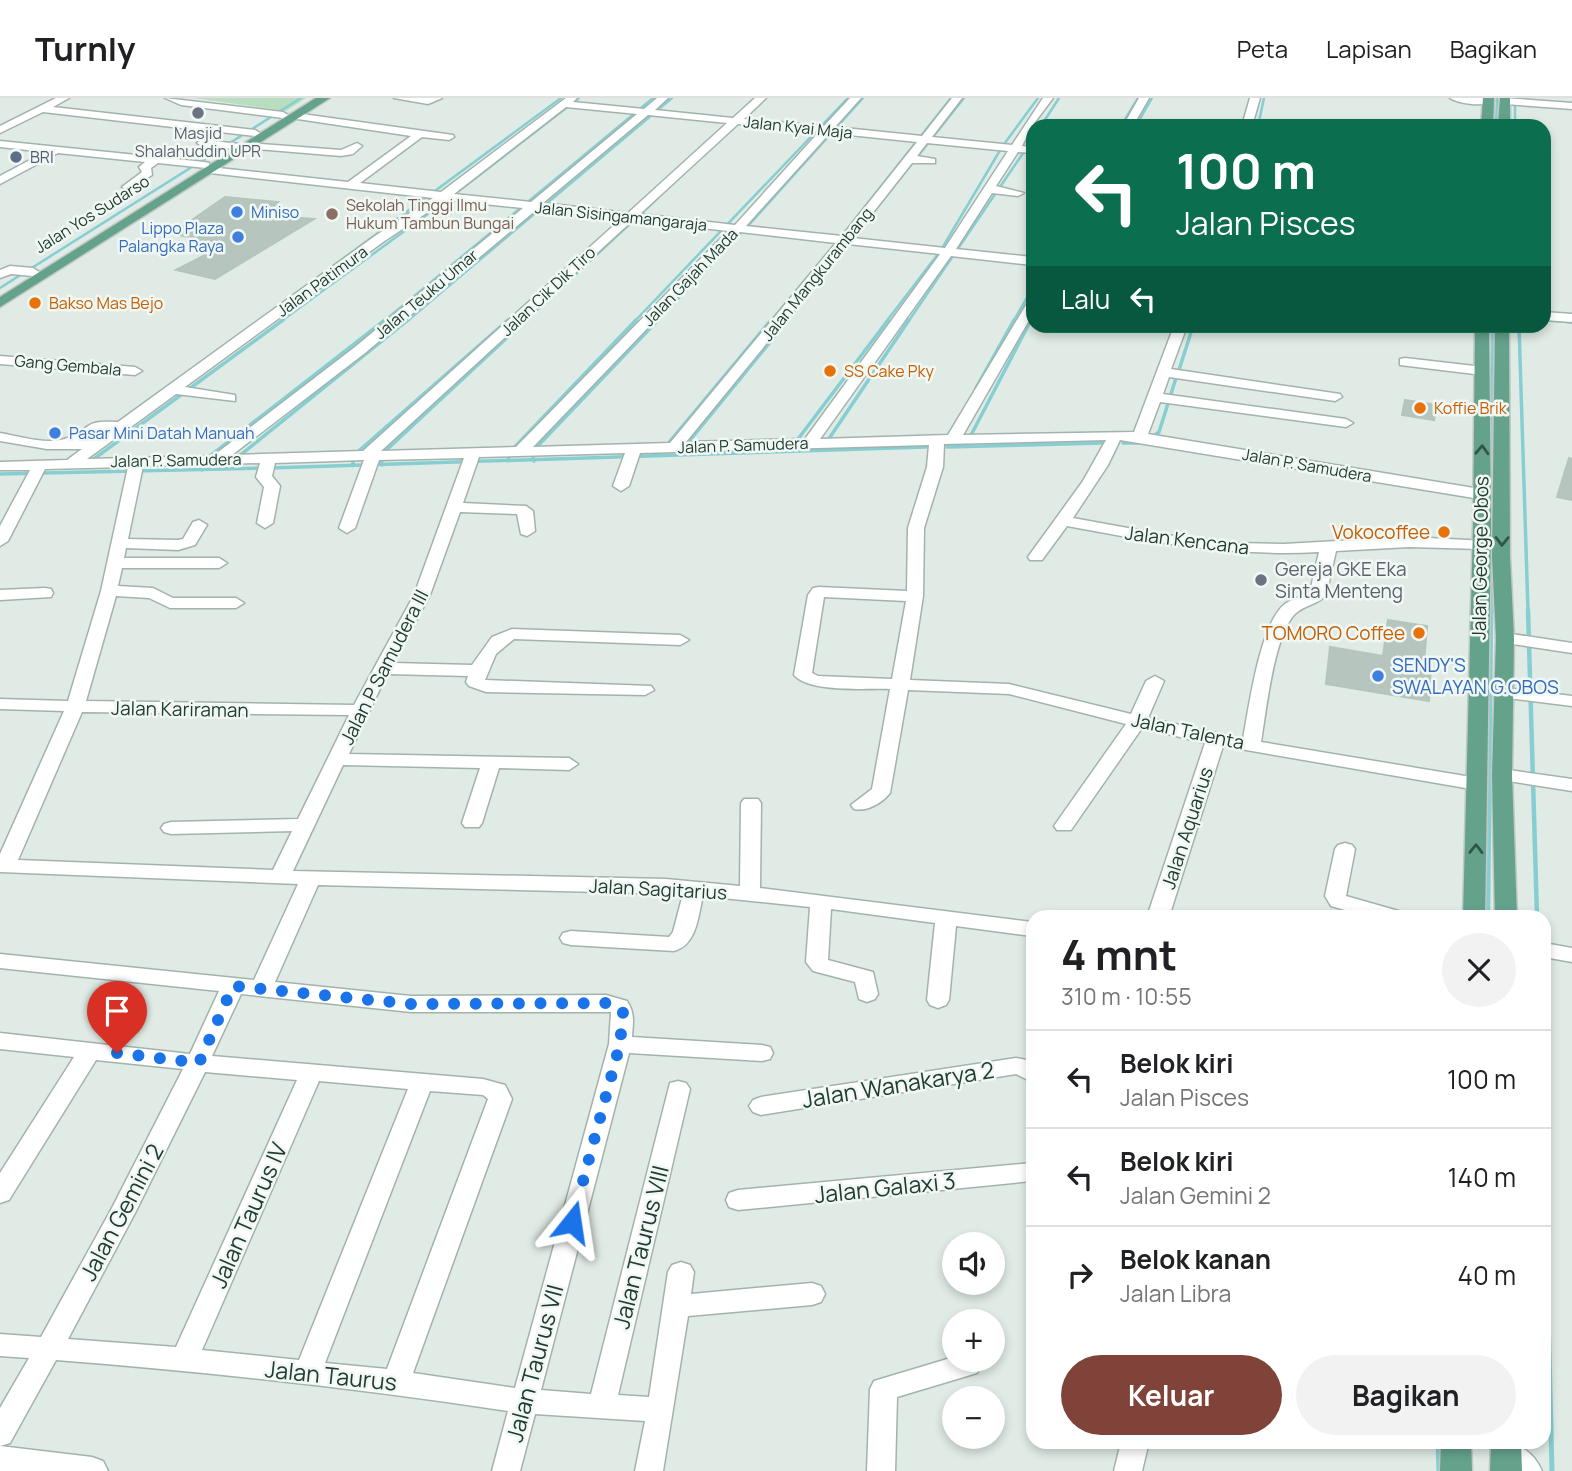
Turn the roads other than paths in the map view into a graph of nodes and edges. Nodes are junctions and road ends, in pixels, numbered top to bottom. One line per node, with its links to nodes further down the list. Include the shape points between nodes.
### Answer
1 (64, 98): 19 (street)
2 (170, 98): 21 (street)
3 (309, 98): 21 (main road, Jalan Yos Sudarso)
4 (324, 98): 21 (main road, Jalan Yos Sudarso)
5 (399, 98): 6 (street)
6 (437, 98)
7 (663, 98): 20 (street, Jalan Teuku Umar)
8 (761, 98): 27 (street, Jalan Cik Dik Tiro)
9 (856, 98): 30 (street, Jalan Gajah Mada)
10 (957, 98): 37 (street, Jalan Mangkurambang)
11 (1048, 98): 22 (street)
12 (1144, 98): 23 (street)
13 (1255, 98): 24 (street)
14 (1455, 98): 15 (street)
15 (1488, 99): 25 (main road)
16 (568, 101): 20 (street, Jalan Kyai Maja); 53 (street, Jalan Patimura)
17 (1510, 101): 18 (street); 26 (main road)
18 (1572, 106)
19 (41, 109): 29 (street); 33 (street)
20 (646, 113): 27 (street, Jalan Kyai Maja); 54 (street, Jalan Teuku Umar)
21 (289, 115): 28 (street); 33 (main road, Jalan Yos Sudarso); 39 (main road, Jalan Yos Sudarso)
22 (1033, 119)
23 (1132, 119)
24 (1249, 119)
25 (1487, 119)
26 (1506, 119)
27 (736, 121): 30 (street, Jalan Kyai Maja); 55 (street, Jalan Cik Dik Tiro)
28 (362, 126): 34 (street); 35 (street)
29 (0, 130)
30 (828, 130): 37 (street, Jalan Kyai Maja); 56 (street, Jalan Gajah Mada)
31 (1026, 131): 40 (street)
32 (211, 132): 39 (street, via 216,134 198,145)
33 (255, 133): 39 (main road, Jalan Yos Sudarso)
34 (350, 133)
35 (421, 134): 36 (street); 43 (street)
36 (449, 137)
37 (924, 139): 40 (street, Jalan Kyai Maja); 44 (street, Jalan Mangkurambang)
38 (0, 144): 42 (street, Jalan Sisingamangaraja)
39 (242, 146): 43 (street, via 353,149); 47 (main road, Jalan Yos Sudarso)
40 (1017, 148): 41 (street, Jalan Kyai Maja); 51 (street)
41 (1026, 149)
42 (56, 150): 45 (street, Jalan Sisingamangaraja); 48 (street)
43 (393, 155): 50 (street)
44 (909, 159): 46 (street); 57 (street, Jalan Mangkurambang)
45 (156, 160): 47 (street, Jalan Sisingamangaraja); 49 (street, via 145,167 149,171 145,177)
46 (931, 161)
47 (203, 166): 50 (street, Jalan Sisingamangaraja); 60 (main road, Jalan Yos Sudarso); 62 (main road, Jalan Yos Sudarso)
48 (0, 181)
49 (128, 187)
50 (348, 187): 53 (street, Jalan Sisingamangaraja)
51 (990, 189): 52 (street); 58 (street)
52 (1018, 193)
53 (442, 197): 54 (street, Jalan Sisingamangaraja); 74 (street, Jalan Patimura)
54 (531, 206): 55 (street, Jalan Sisingamangaraja); 92 (street, Jalan Teuku Umar, via 359,350)
55 (631, 217): 56 (street, Jalan Sisingamangaraja); 95 (street, Jalan Cik Dik Tiro)
56 (738, 228): 57 (street, Jalan Sisingamangaraja); 91 (street, Jalan Gajah Mada)
57 (845, 240): 58 (street, Jalan Sisingamangaraja); 89 (street, Jalan Mangkurambang)
58 (948, 252): 59 (street, Jalan Sisingamangaraja); 87 (street)
59 (1026, 260)
60 (33, 272): 61 (street); 62 (main road, Jalan Yos Sudarso)
61 (0, 274)
62 (5, 294)
63 (1026, 314): 85 (street)
64 (1551, 316): 65 (street)
65 (1572, 318)
66 (1178, 333): 73 (street)
67 (1482, 333): 72 (main road, Jalan George Obos)
68 (1502, 333): 79 (main road, Jalan George Obos)
69 (0, 360): 71 (street, Gang Gembala)
70 (1405, 362): 72 (street)
71 (135, 371)
72 (1483, 371): 78 (main road, Jalan George Obos)
73 (1164, 372): 75 (street); 77 (street)
74 (173, 389): 76 (street); 81 (street, Jalan Patimura)
75 (1335, 397)
76 (230, 398)
77 (1169, 399): 80 (street); 84 (street)
78 (1483, 407): 79 (main road); 101 (main road, Jalan George Obos, one-way to 78)
79 (1502, 409): 120 (main road, Jalan George Obos, one-way to 120)
80 (1346, 424)
81 (122, 427): 86 (street, via 97,425); 88 (street, Jalan Patimura)
82 (1115, 435): 84 (street, Jalan P. Samudera); 85 (street, Jalan P. Samudera); 103 (street)
83 (0, 437): 86 (street, via 47,445)
84 (1140, 437): 101 (street, Jalan P. Samudera)
85 (945, 440): 87 (street, Jalan P. Samudera); 118 (street, via 916,527)
86 (70, 443): 88 (street)
87 (810, 443): 89 (street, Jalan P. Samudera)
88 (95, 446): 94 (street, Jalan Patimura)
89 (674, 448): 90 (street, Jalan P. Samudera)
90 (633, 449): 91 (street, Jalan P. Samudera); 100 (street)
91 (520, 452): 93 (street, Jalan P. Samudera)
92 (218, 459): 97 (street, Jalan P. Samudera); 98 (street, Jalan P. Samudera)
93 (469, 462): 95 (street, Jalan P. Samudera); 102 (street, Jalan P Samudera III)
94 (72, 463): 97 (street, Jalan P. Samudera); 99 (street, Jalan P. Samudera)
95 (369, 463): 98 (street, Jalan P. Samudera); 106 (street)
96 (0, 466): 99 (street, Jalan P. Samudera)
97 (135, 468): 109 (street)
98 (267, 468): 104 (street, via 272,486)
99 (26, 472): 108 (street)
100 (621, 486)
101 (1480, 494): 110 (main road, Jalan George Obos)
102 (454, 506): 107 (street, via 520,509 525,512); 123 (street, Jalan P Samudera III, via 422,595)
103 (1061, 520): 111 (street, Jalan Kencana, via 1208,546); 112 (street)
104 (265, 523)
105 (199, 525): 109 (street, via 189,542 178,545)
106 (347, 528)
107 (527, 531)
108 (0, 541)
109 (119, 543): 113 (street)
110 (1481, 544): 111 (street, Jalan Kencana); 140 (main road, Jalan George Obos)
111 (1329, 545): 135 (street, via 1318,595 1292,608 1282,619 1266,664)
112 (1036, 557)
113 (115, 563): 114 (street); 115 (street)
114 (219, 563)
115 (109, 591): 119 (street, via 153,593 170,603); 131 (street)
116 (45, 593): 117 (street)
117 (0, 595)
118 (915, 596): 126 (street); 126 (street, Jalan Talenta, via 824,591 816,595 803,675 815,681)
119 (236, 603)
120 (1505, 638): 122 (street); 128 (main road, Jalan George Obos)
121 (680, 640): 124 (street, via 512,634 494,643)
122 (1572, 648)
123 (381, 668): 124 (street); 132 (street, Jalan P Samudera III)
124 (478, 671): 127 (street, via 475,682 486,687)
125 (1155, 681): 133 (street)
126 (900, 683): 133 (street, Jalan Talenta, via 1018,691); 143 (street, via 882,789)
127 (645, 690)
128 (1504, 693): 129 (street); 139 (main road, Jalan George Obos)
129 (1572, 701)
130 (0, 704): 131 (street, Jalan Kariraman)
131 (75, 707): 132 (street, Jalan Kariraman); 149 (street)
132 (360, 710): 136 (street, Jalan P Samudera III)
133 (1137, 722): 134 (street, Jalan Talenta); 146 (street)
134 (1216, 739): 135 (street, Jalan Talenta); 155 (street, Jalan Aquarius)
135 (1251, 744): 140 (street, Jalan Talenta)
136 (337, 760): 137 (street); 145 (street, Jalan P Samudera III)
137 (491, 762): 138 (street); 144 (street)
138 (569, 764)
139 (1502, 775): 141 (street); 158 (main road, Jalan George Obos)
140 (1477, 784): 157 (main road, Jalan George Obos, one-way to 140)
141 (1572, 785)
142 (751, 803): 153 (street)
143 (861, 805)
144 (472, 822)
145 (305, 825): 147 (street); 150 (street, Jalan P Samudera III)
146 (1064, 826)
147 (171, 828)
148 (1345, 849): 156 (street, via 1335,896)
149 (3, 866): 150 (street, Jalan Sagitarius)
150 (280, 876): 151 (street, Jalan Sagitarius)
151 (311, 878): 152 (street, Jalan Sagitarius); 166 (street)
152 (695, 889): 153 (street, Jalan Sagitarius); 161 (street, via 683,935 674,944)
153 (750, 894): 154 (street, Jalan Sagitarius)
154 (821, 901): 159 (street, Jalan Sagitarius); 167 (street, via 817,962 865,976)
155 (1160, 910)
156 (1365, 910)
157 (1475, 910)
158 (1506, 910)
159 (946, 917): 160 (street, Jalan Sagitarius); 168 (street)
160 (1026, 928)
161 (572, 938)
162 (1551, 951): 163 (street)
163 (1572, 955)
164 (0, 961): 165 (street)
165 (233, 986): 166 (street); 173 (street, Jalan Gemini 2)
166 (261, 988): 170 (street, Jalan Taurus VII, via 411,1004 606,1003 623,1012)
167 (867, 993)
168 (938, 1000)
169 (0, 1041): 171 (street)
170 (620, 1044): 172 (street); 191 (street, Jalan Taurus VII)
171 (90, 1050): 173 (street); 180 (street)
172 (762, 1053)
173 (199, 1063): 175 (street); 186 (street, Jalan Gemini 2)
174 (1026, 1068): 178 (street, Jalan Wanakarya 2)
175 (313, 1072): 176 (street); 187 (street, Jalan Taurus IV)
176 (422, 1082): 189 (street); 190 (street, via 492,1088 500,1099)
177 (678, 1089): 192 (street, Jalan Taurus VIII)
178 (761, 1106)
179 (1026, 1173): 181 (street, Jalan Galaxi 3)
180 (0, 1193)
181 (738, 1200)
182 (681, 1272): 184 (street)
183 (812, 1294): 184 (street)
184 (678, 1306): 193 (street)
185 (0, 1345): 186 (street, Jalan Taurus)
186 (48, 1350): 187 (street, Jalan Taurus); 194 (street, Jalan Gemini 2)
187 (184, 1359): 189 (street, Jalan Taurus)
188 (942, 1372): 201 (street, via 884,1389)
189 (307, 1373): 190 (street, Jalan Taurus)
190 (396, 1382): 191 (street, Jalan Taurus)
191 (523, 1401): 192 (street, Jalan Taurus); 199 (street, Jalan Taurus VII)
192 (601, 1404): 193 (street, Jalan Taurus)
193 (661, 1410): 200 (street)
194 (0, 1434)
195 (1133, 1449): 202 (street)
196 (1456, 1449): 203 (main road)
197 (0, 1460): 198 (street)
198 (92, 1471)
199 (506, 1471)
200 (649, 1471)
201 (881, 1471)
202 (1128, 1471)
203 (1456, 1471)

